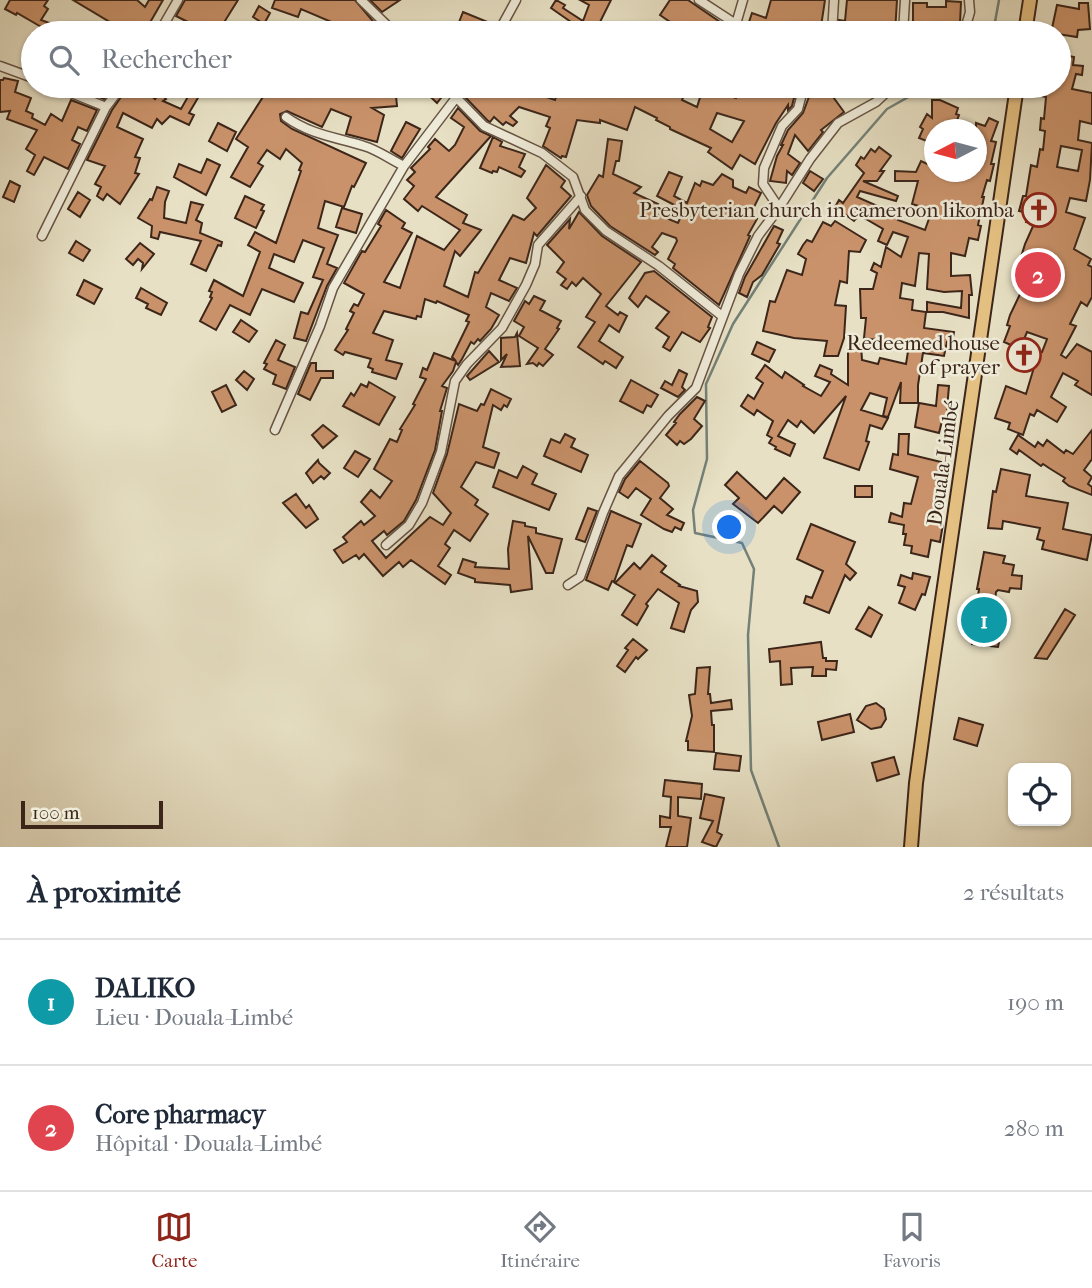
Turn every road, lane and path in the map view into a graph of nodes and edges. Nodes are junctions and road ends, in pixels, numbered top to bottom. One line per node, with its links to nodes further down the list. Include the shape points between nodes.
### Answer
1 (178, 0): 10 (street)
2 (361, 0): 11 (street)
3 (516, 0): 12 (street)
4 (699, 0): 13 (street)
5 (743, 0): 14 (street)
6 (834, 0): 15 (street)
7 (905, 0): 16 (street)
8 (969, 0): 17 (street)
9 (1030, 0): 18 (highway)
10 (166, 21)
11 (383, 21)
12 (505, 21)
13 (731, 21)
14 (737, 21)
15 (833, 21)
16 (904, 21)
17 (967, 21)
18 (1027, 21)
19 (0, 66): 20 (street)
20 (21, 74)
21 (84, 98): 28 (street)
22 (113, 98): 28 (street)
23 (455, 98): 30 (street)
24 (457, 98): 31 (street, via 484,126 542,153 573,177)
25 (801, 98): 32 (street, via 798,109 782,126 764,168 763,184)
26 (881, 98): 32 (street, via 838,123)
27 (1015, 98): 38 (highway, Douala-Limbé, via 925,716)
28 (106, 107): 33 (street)
29 (286, 117): 30 (street, via 302,128 366,146)
30 (404, 166): 35 (street, via 333,288)
31 (581, 196): 34 (street, via 585,211 606,231); 36 (street, via 538,245 526,285 502,328 455,381 441,452 422,503 410,525)
32 (779, 208): 34 (street, via 758,236)
33 (43, 236)
34 (723, 316): 37 (street, via 696,388 619,476 580,577)
35 (275, 430)
36 (386, 545)
37 (568, 585)
38 (911, 847)

